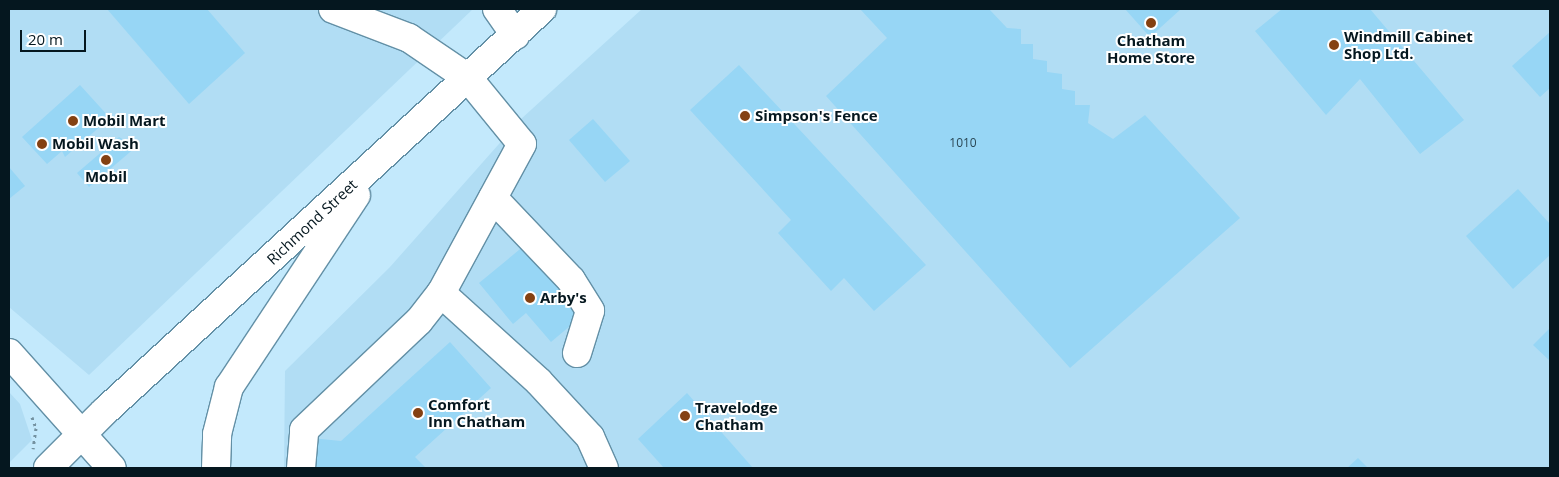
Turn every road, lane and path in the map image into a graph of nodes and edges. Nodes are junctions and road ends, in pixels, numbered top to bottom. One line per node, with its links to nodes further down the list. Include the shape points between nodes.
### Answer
1 (333, 9): 5 (main road, via 409,38)
2 (497, 9): 4 (main road)
3 (542, 9): 4 (main road, Richmond Street)
4 (514, 35): 5 (main road, Richmond Street)
5 (468, 78): 6 (main road, Richmond Street); 7 (main road, via 522,144)
6 (379, 160): 12 (main road, Richmond Street); 15 (main road, via 229,387 217,434)
7 (493, 198): 8 (main road); 10 (main road, via 571,280 590,312)
8 (440, 293): 16 (main road, via 419,321 304,430); 17 (main road, via 539,382 590,437)
9 (9, 353): 12 (main road)
10 (577, 353)
11 (31, 412): 13 (path, via 36,428 31,448)
12 (82, 435): 13 (main road, Richmond Street); 14 (main road)
13 (48, 468)
14 (112, 468)
15 (216, 468)
16 (301, 468)
17 (604, 468)

